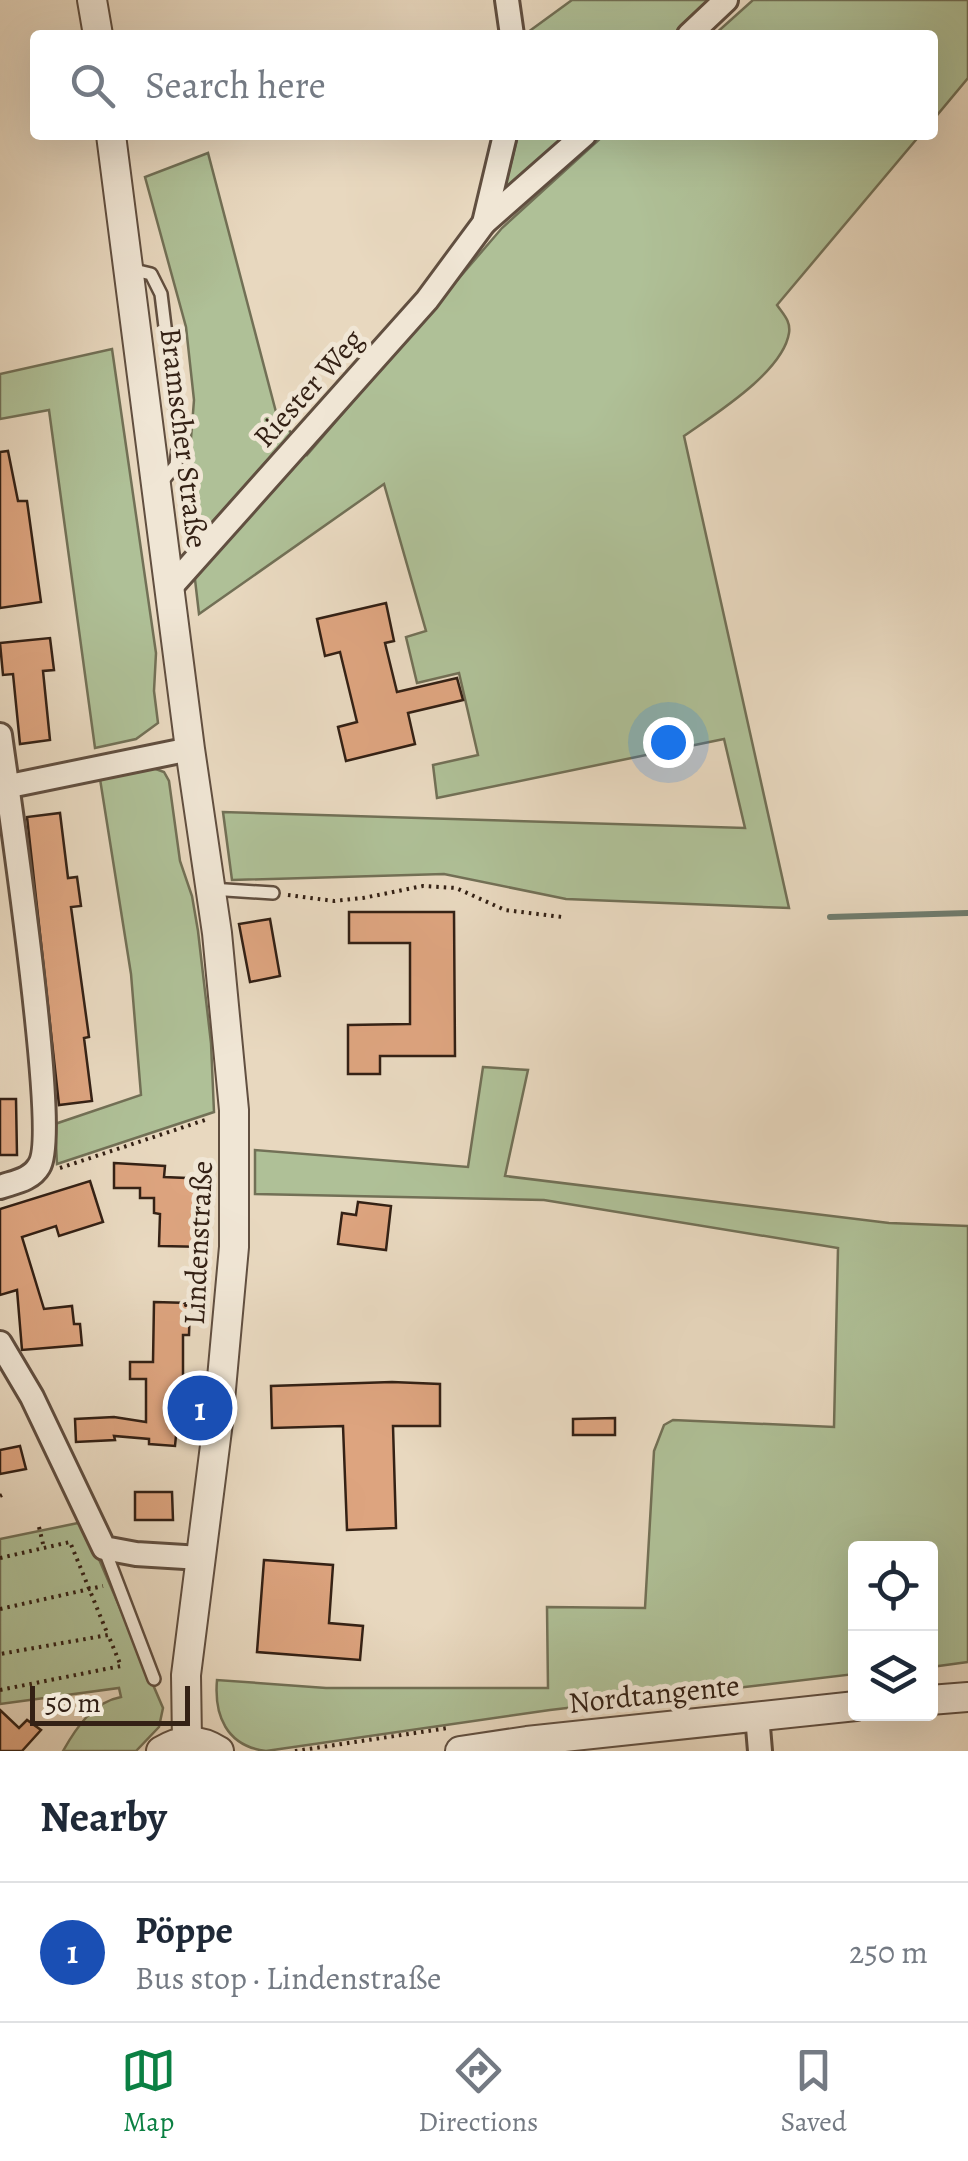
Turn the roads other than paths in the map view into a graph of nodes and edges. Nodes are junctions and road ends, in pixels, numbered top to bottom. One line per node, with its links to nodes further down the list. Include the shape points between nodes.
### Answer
1 (92, 0): 4 (street)
2 (507, 0): 5 (street)
3 (726, 0): 6 (street)
4 (97, 30)
5 (511, 30)
6 (695, 30)
7 (112, 140): 11 (street, Bramscher Straße)
8 (504, 140): 10 (street, Riester Weg)
9 (578, 140): 10 (street, Riester Weg)
10 (484, 223): 11 (street, Riester Weg, via 427,300)
11 (170, 588): 13 (street, Bramscher Straße)
12 (0, 735): 14 (street)
13 (190, 749): 14 (street); 15 (street, Lindenstraße)
14 (3, 786): 17 (street, via 41,1064 44,1148 42,1164 30,1177)
15 (210, 889): 16 (lane); 20 (street, Lindenstraße, via 228,1020 234,1247)
16 (273, 893)
17 (0, 1187)
18 (0, 1343): 19 (street)
19 (104, 1548): 20 (street); 21 (lane)
20 (201, 1558): 26 (street, Lindenstraße)
21 (154, 1679)
22 (968, 1698): 23 (street)
23 (938, 1700)
24 (848, 1707): 25 (street, Nordtangente)
25 (757, 1716): 28 (street, Nordtangente); 29 (street)
26 (174, 1746): 27 (street, via 204,1743)
27 (219, 1751)
28 (460, 1751)
29 (760, 1751)

